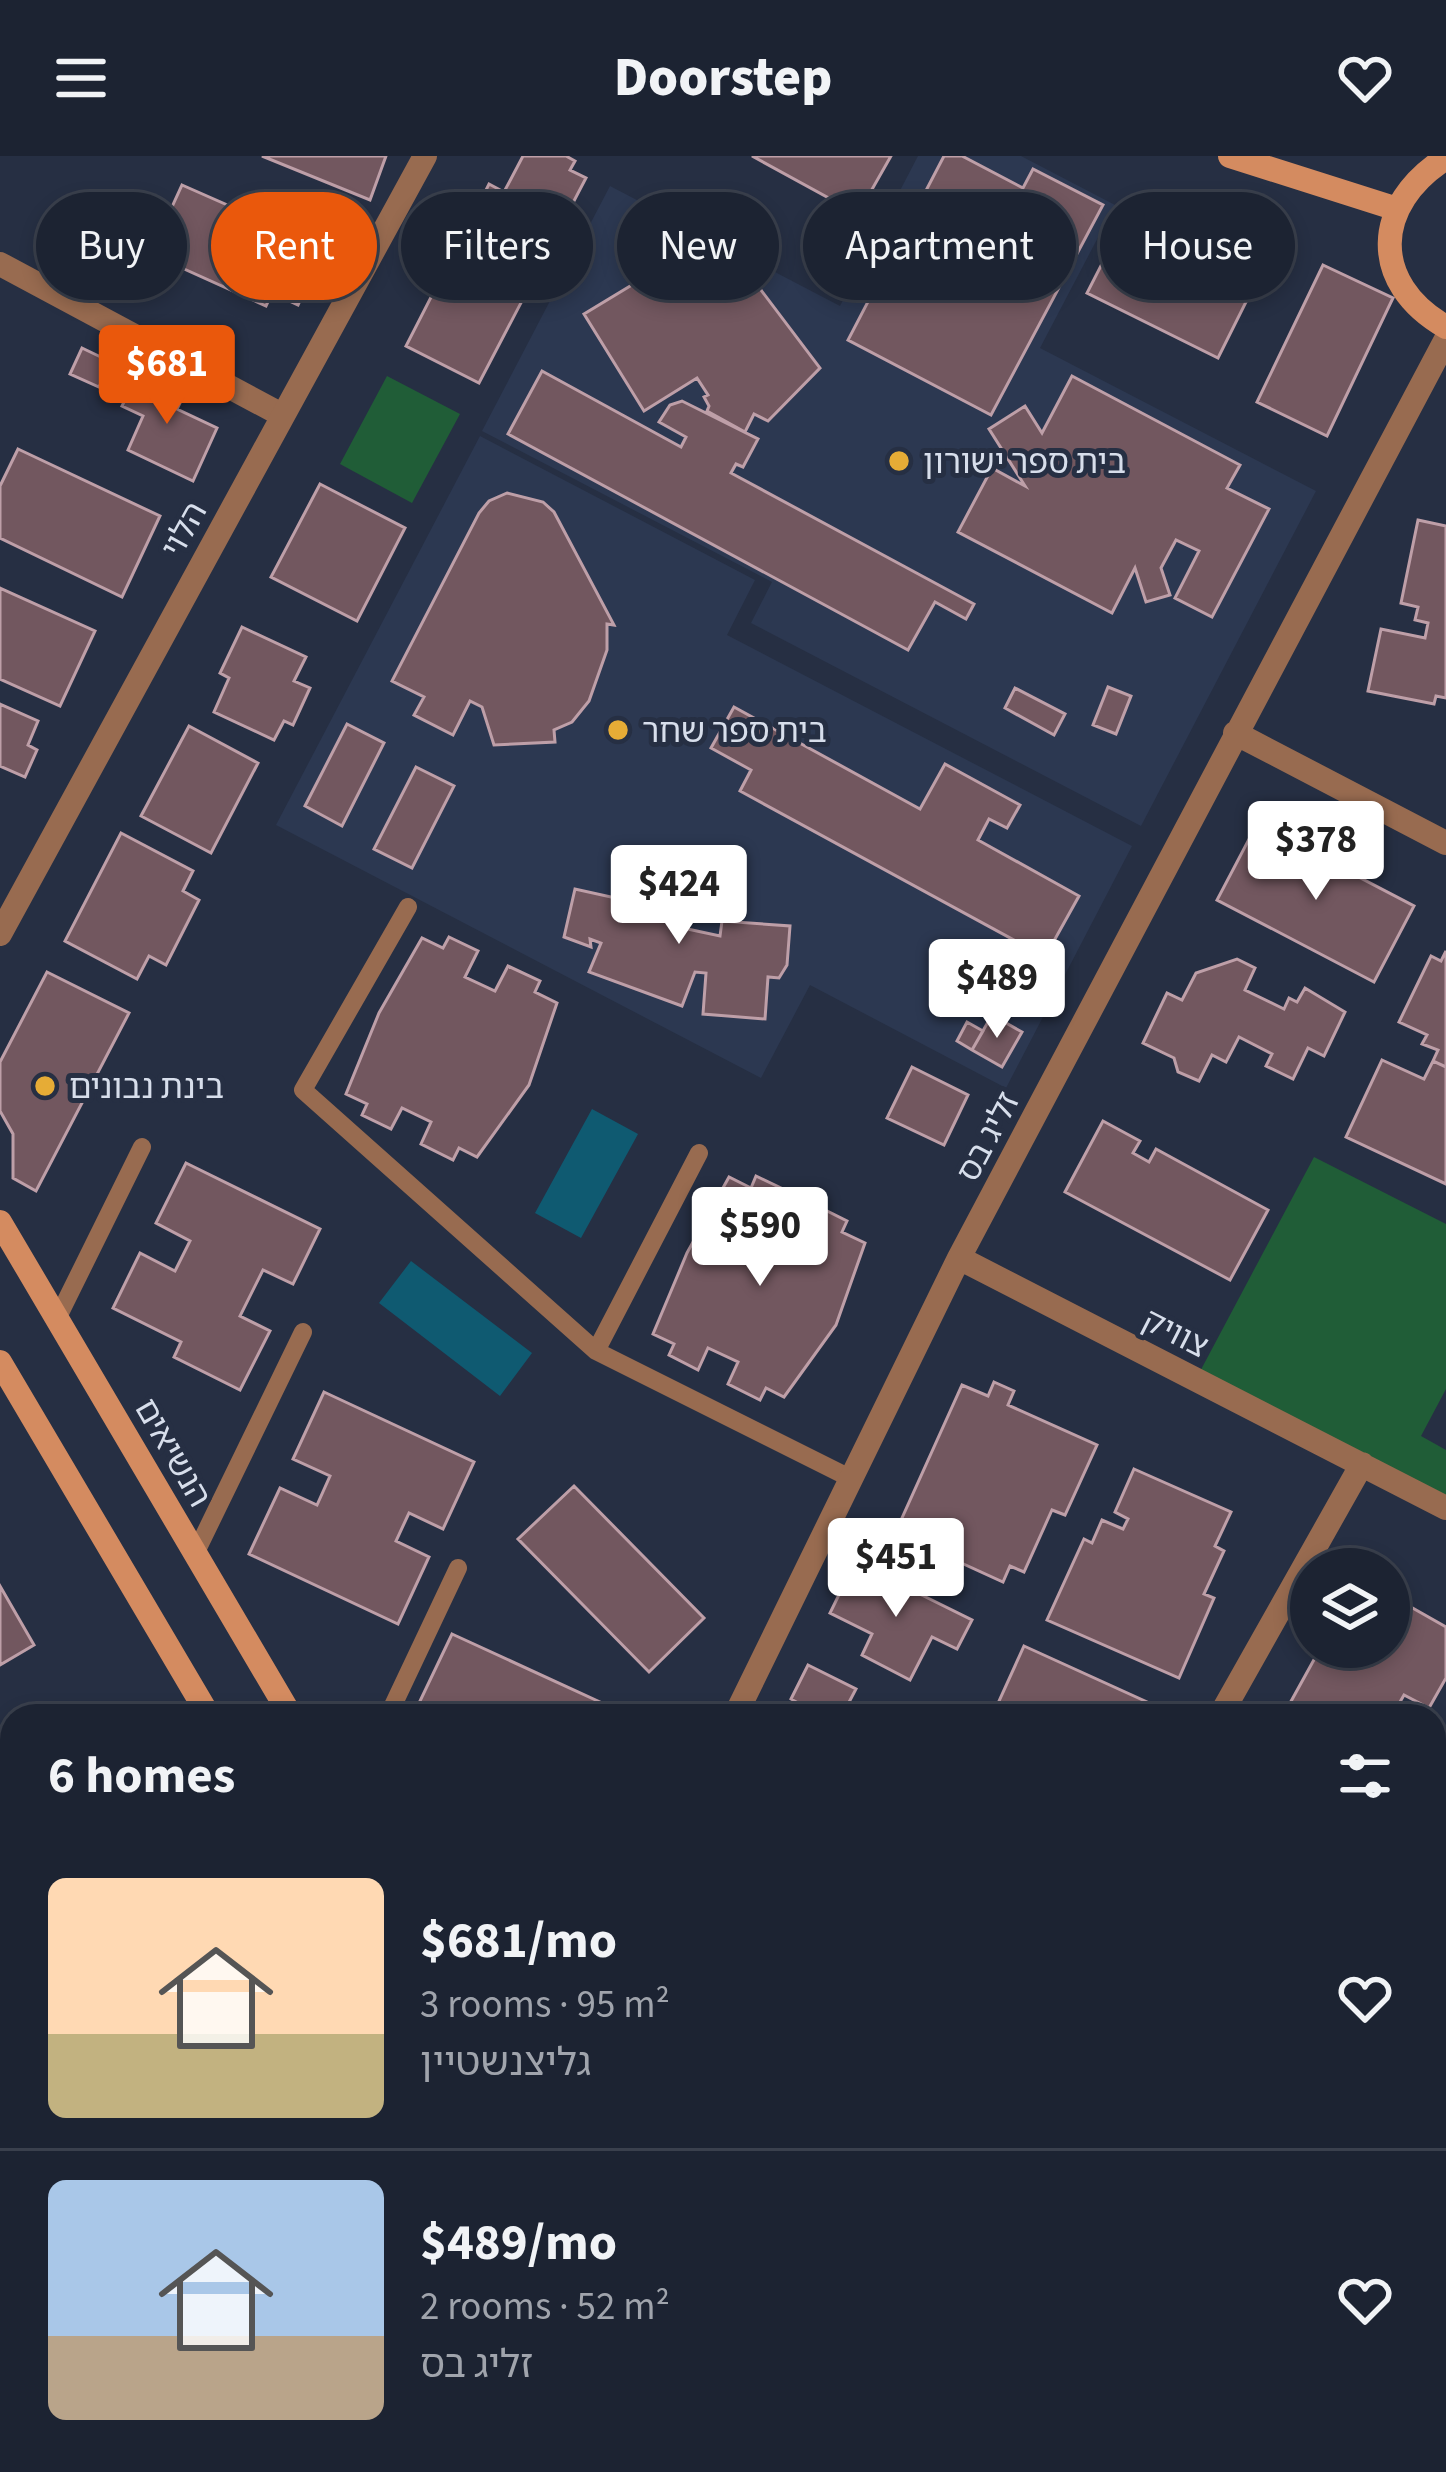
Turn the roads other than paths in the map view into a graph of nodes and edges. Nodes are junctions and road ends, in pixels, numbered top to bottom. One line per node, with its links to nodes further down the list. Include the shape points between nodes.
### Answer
1 (425, 156): 8 (street, הלוי)
2 (1230, 156): 4 (main road)
3 (1446, 158): 4 (main road, via 1419,175)
4 (1396, 209): 6 (main road, via 1391,262 1402,291)
5 (0, 264): 8 (street)
6 (1446, 327)
7 (1446, 340): 9 (street, זליג בס)
8 (282, 416): 12 (street, הלוי)
9 (1235, 733): 10 (street); 16 (street, זליג בס)
10 (1446, 843)
11 (408, 907): 19 (lane, via 303,1090)
12 (0, 934)
13 (142, 1147): 17 (lane)
14 (699, 1153): 19 (lane)
15 (0, 1222): 17 (main road, הנשיאים)
16 (959, 1258): 21 (street, צוויק); 22 (street, זליג בס)
17 (57, 1319): 24 (main road, הנשיאים)
18 (303, 1332): 24 (lane)
19 (596, 1351): 22 (lane)
20 (0, 1362): 26 (main road)
21 (1362, 1464): 23 (street, צוויק); 30 (street)
22 (852, 1479): 29 (street, זליג בס)
23 (1446, 1508)
24 (195, 1554): 27 (main road, הנשיאים)
25 (458, 1568): 28 (lane)
26 (201, 1704)
27 (284, 1704)
28 (394, 1704)
29 (741, 1704)
30 (1227, 1704)

